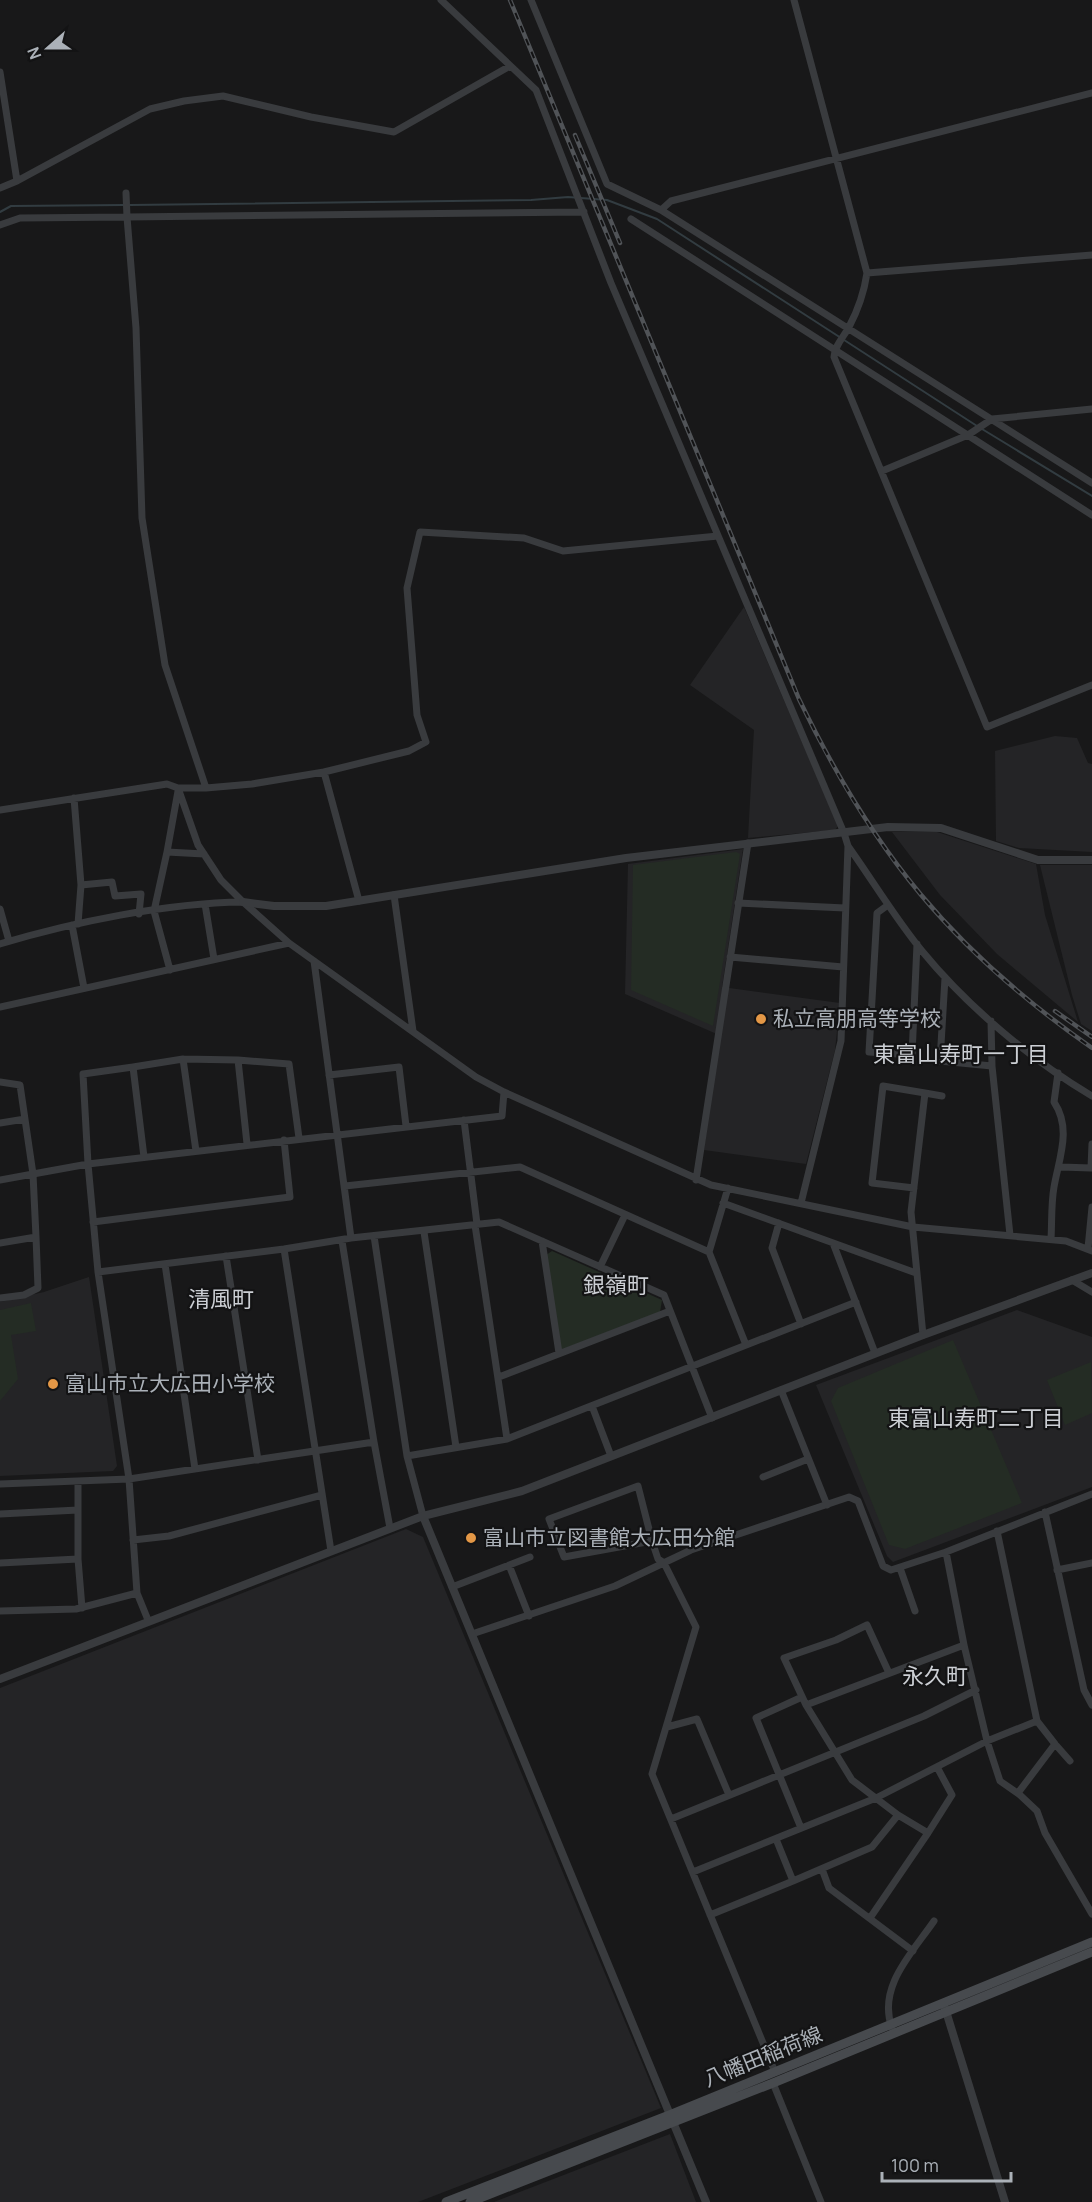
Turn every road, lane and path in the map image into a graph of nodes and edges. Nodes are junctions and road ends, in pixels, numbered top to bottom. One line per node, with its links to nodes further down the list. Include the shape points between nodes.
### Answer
1 (441, 0): 4 (street)
2 (531, 0): 11 (street, via 607,184)
3 (794, 0): 7 (street)
4 (510, 66): 8 (street, via 394,132 223,96 161,106); 12 (street, via 537,90)
5 (0, 72): 8 (street)
6 (1092, 93): 7 (street)
7 (836, 159): 11 (street, via 671,201); 17 (street)
8 (16, 181): 9 (street)
9 (0, 188)
10 (126, 193): 13 (street)
11 (661, 210): 18 (street)
12 (584, 212): 13 (street); 26 (street)
13 (127, 217): 15 (street, via 20,218); 30 (street, via 142,518 165,665)
14 (631, 219): 19 (street)
15 (0, 225)
16 (1092, 255): 17 (street)
17 (867, 273): 18 (street, via 864,293)
18 (848, 328): 19 (street); 21 (street)
19 (835, 350): 22 (street); 23 (street, via 834,357)
20 (1092, 409): 21 (street)
21 (992, 419): 22 (street); 24 (street)
22 (968, 435): 23 (street); 25 (street)
23 (882, 471): 27 (street, via 987,727)
24 (1092, 483)
25 (1092, 515)
26 (718, 536): 28 (street, via 563,551 524,538 420,532 407,588 417,715 426,742); 33 (street)
27 (1092, 685)
28 (324, 772): 30 (street); 41 (street)
29 (178, 788): 30 (street); 31 (street, via 167,784); 36 (street); 37 (street)
30 (206, 788)
31 (74, 798): 32 (street); 39 (street)
32 (0, 810)
33 (844, 833): 34 (street); 35 (street); 38 (street, via 888,827 941,828 1038,860)
34 (748, 843): 40 (street); 43 (street)
35 (848, 846): 45 (street); 46 (street)
36 (167, 852): 37 (street); 48 (street)
37 (204, 854): 42 (street, via 221,880)
38 (1092, 860)
39 (81, 885): 49 (street, via 112,882 115,896 141,894); 50 (street)
40 (394, 895): 41 (street); 64 (street)
41 (359, 901): 42 (street, via 303,906)
42 (243, 902): 44 (street); 52 (street)
43 (738, 903): 46 (street); 55 (street)
44 (205, 904): 48 (street); 56 (street)
45 (888, 905): 54 (street); 54 (street, via 877,913 869,1052 912,1055)
46 (844, 908): 58 (street)
47 (0, 909): 51 (street)
48 (154, 911): 49 (street); 59 (street)
49 (139, 914): 50 (street)
50 (75, 924): 51 (street); 61 (street)
51 (9, 941): 53 (street)
52 (289, 943): 56 (street); 57 (street)
53 (0, 944)
54 (917, 944): 60 (street)
55 (730, 957): 58 (street); 92 (street)
56 (214, 959): 59 (street)
57 (314, 961): 64 (street); 70 (street)
58 (843, 967): 97 (street, via 841,1041)
59 (170, 970): 61 (street)
60 (945, 978): 63 (street); 67 (street, via 940,1061)
61 (84, 988): 62 (street)
62 (0, 1007)
63 (991, 1021): 67 (street); 69 (street)
64 (412, 1031): 72 (street)
65 (183, 1059): 66 (street); 68 (street); 85 (street)
66 (238, 1060): 81 (street, via 289,1064); 83 (street)
67 (992, 1066): 105 (street)
68 (133, 1067): 86 (street); 87 (street, via 83,1074)
69 (1058, 1073): 75 (street); 88 (street, via 1054,1102 1064,1116)
70 (329, 1075): 79 (street, via 399,1067); 80 (street)
71 (0, 1082): 76 (street, via 20,1085)
72 (504, 1092): 77 (street, via 502,1116); 92 (street)
73 (926, 1093): 74 (street); 95 (street); 95 (street, via 883,1086 872,1183)
74 (942, 1096)
75 (1092, 1096)
76 (25, 1119): 78 (street); 90 (street)
77 (464, 1120): 79 (street); 89 (street)
78 (0, 1123)
79 (406, 1126): 80 (street)
80 (337, 1134): 81 (street); 93 (street)
81 (299, 1138): 82 (street)
82 (284, 1140): 83 (street); 100 (street, via 290,1197)
83 (247, 1144): 85 (street)
84 (1092, 1144): 88 (street, via 1090,1168)
85 (196, 1151): 86 (street)
86 (144, 1157): 87 (street)
87 (88, 1164): 90 (street); 100 (street)
88 (1061, 1167): 109 (street, via 1054,1187)
89 (470, 1172): 93 (street); 99 (street, via 520,1167); 102 (street)
90 (33, 1174): 91 (street); 107 (street)
91 (0, 1180)
92 (696, 1180): 94 (street)
93 (345, 1186): 108 (street)
94 (728, 1188): 96 (street); 97 (street)
95 (914, 1188): 103 (street)
96 (723, 1203): 101 (street); 116 (street)
97 (801, 1203): 103 (street)
98 (1092, 1207): 115 (street)
99 (625, 1215): 116 (street); 119 (street)
100 (93, 1222): 120 (street)
101 (779, 1223): 113 (street); 128 (street, via 772,1248)
102 (476, 1225): 104 (street); 111 (street, via 499,1222); 134 (street)
103 (913, 1227): 105 (street); 121 (street)
104 (424, 1232): 106 (street); 140 (street)
105 (1010, 1235): 109 (street)
106 (374, 1236): 108 (street); 142 (street)
107 (36, 1237): 112 (street); 125 (street, via 38,1288)
108 (351, 1238): 110 (street)
109 (1051, 1239): 115 (street)
110 (342, 1241): 114 (street); 139 (street)
111 (542, 1241): 119 (street); 131 (street)
112 (0, 1243)
113 (833, 1243): 121 (street); 126 (street)
114 (284, 1249): 117 (street); 141 (street)
115 (1090, 1250)
116 (709, 1252): 130 (street)
117 (226, 1256): 118 (street); 145 (street)
118 (165, 1264): 120 (street); 146 (street)
119 (600, 1267): 127 (street, via 664,1295)
120 (98, 1272): 148 (street)
121 (916, 1273): 129 (street)
122 (1092, 1273): 123 (street)
123 (1072, 1280): 124 (street); 129 (street)
124 (1092, 1292)
125 (0, 1298)
126 (856, 1302): 128 (street); 132 (street)
127 (670, 1311): 131 (street); 133 (street)
128 (801, 1324): 130 (street)
129 (923, 1335): 132 (street)
130 (746, 1345): 133 (street)
131 (559, 1353): 134 (street)
132 (875, 1353): 135 (street)
133 (692, 1366): 136 (street); 137 (street)
134 (499, 1377): 138 (street)
135 (781, 1390): 137 (street); 144 (street)
136 (592, 1406): 138 (street); 143 (street)
137 (712, 1418): 143 (street)
138 (507, 1439): 140 (street)
139 (374, 1442): 141 (street); 158 (street)
140 (456, 1447): 142 (street)
141 (316, 1451): 145 (street); 152 (street)
142 (407, 1456): 157 (street)
143 (611, 1456): 157 (street, via 522,1491)
144 (808, 1459): 147 (street); 153 (street)
145 (258, 1460): 146 (street)
146 (195, 1469): 148 (street)
147 (763, 1477)
148 (129, 1479): 149 (street); 160 (street)
149 (78, 1481): 150 (street); 154 (street)
150 (0, 1484)
151 (1092, 1494): 155 (street)
152 (322, 1495): 160 (street, via 169,1536); 162 (street)
153 (827, 1505): 167 (street, via 691,1550); 170 (street, via 849,1497 858,1502 883,1566 891,1570)
154 (78, 1510): 156 (street); 165 (street)
155 (1045, 1512): 159 (street); 171 (street)
156 (0, 1514)
157 (423, 1515): 158 (street); 172 (street)
158 (390, 1528): 162 (street)
159 (997, 1531): 163 (street); 187 (street)
160 (133, 1540): 173 (street)
161 (652, 1541): 161 (street, via 638,1486 549,1519 564,1557); 167 (street, via 658,1559)
162 (332, 1551): 178 (street)
163 (946, 1552): 170 (street); 180 (street)
164 (530, 1557): 169 (street)
165 (78, 1559): 166 (street); 174 (street)
166 (0, 1563)
167 (664, 1563): 177 (street, via 615,1586); 188 (street, via 696,1627)
168 (1092, 1563): 171 (street)
169 (509, 1565): 172 (street); 177 (street)
170 (900, 1568): 176 (street)
171 (1057, 1570): 186 (street, via 1084,1690)
172 (452, 1587): 179 (street)
173 (137, 1593): 174 (street); 178 (street)
174 (82, 1608): 175 (street)
175 (0, 1611)
176 (915, 1611)
177 (529, 1616): 179 (street)
178 (148, 1620): 182 (street)
179 (472, 1635): 218 (street)
180 (964, 1645): 181 (street); 183 (street)
181 (889, 1673): 184 (street, via 867,1625 784,1658); 185 (street)
182 (0, 1679)
183 (976, 1690): 189 (street); 191 (street)
184 (802, 1697): 185 (street); 194 (street, via 756,1718)
185 (806, 1705): 191 (street)
186 (1092, 1705)
187 (1037, 1721): 189 (street); 190 (street)
188 (666, 1727): 196 (street, via 697,1719); 199 (street, via 652,1774)
189 (987, 1741): 193 (street); 195 (street, via 1000,1781)
190 (1054, 1744): 192 (street); 195 (street)
191 (836, 1752): 194 (street); 197 (street, via 852,1780)
192 (1070, 1761)
193 (937, 1767): 197 (street); 201 (street, via 952,1795)
194 (780, 1774): 196 (street); 200 (street)
195 (1018, 1793): 206 (street, via 1037,1811 1045,1833)
196 (729, 1795): 199 (street)
197 (876, 1798): 198 (street); 200 (street)
198 (898, 1815): 201 (street); 203 (street, via 872,1847)
199 (671, 1819): 204 (street)
200 (801, 1828): 202 (street)
201 (928, 1833): 208 (street)
202 (776, 1839): 204 (street); 205 (street)
203 (822, 1869): 205 (street); 208 (street, via 829,1888)
204 (693, 1872): 207 (street)
205 (793, 1881): 207 (street)
206 (1092, 1914)
207 (710, 1915): 216 (street)
208 (870, 1918): 211 (street)
209 (934, 1921): 211 (street)
210 (1092, 1942): 213 (main road, 八幡田稲荷線)
211 (913, 1952): 214 (street, via 891,1987 886,2005)
212 (1092, 1952): 213 (main road, 八幡田稲荷線)
213 (945, 2007): 214 (main road, 八幡田稲荷線); 215 (main road, 八幡田稲荷線); 223 (street)
214 (890, 2024): 215 (street); 216 (main road, 八幡田稲荷線)
215 (894, 2034): 217 (main road, 八幡田稲荷線)
216 (775, 2072): 218 (main road, 八幡田稲荷線)
217 (773, 2083): 218 (main road, 八幡田稲荷線); 222 (street)
218 (673, 2118): 219 (main road, 八幡田稲荷線); 220 (main road, 八幡田稲荷線); 221 (street)
219 (446, 2202)
220 (470, 2202)
221 (706, 2202)
222 (821, 2202)
223 (1005, 2202)

